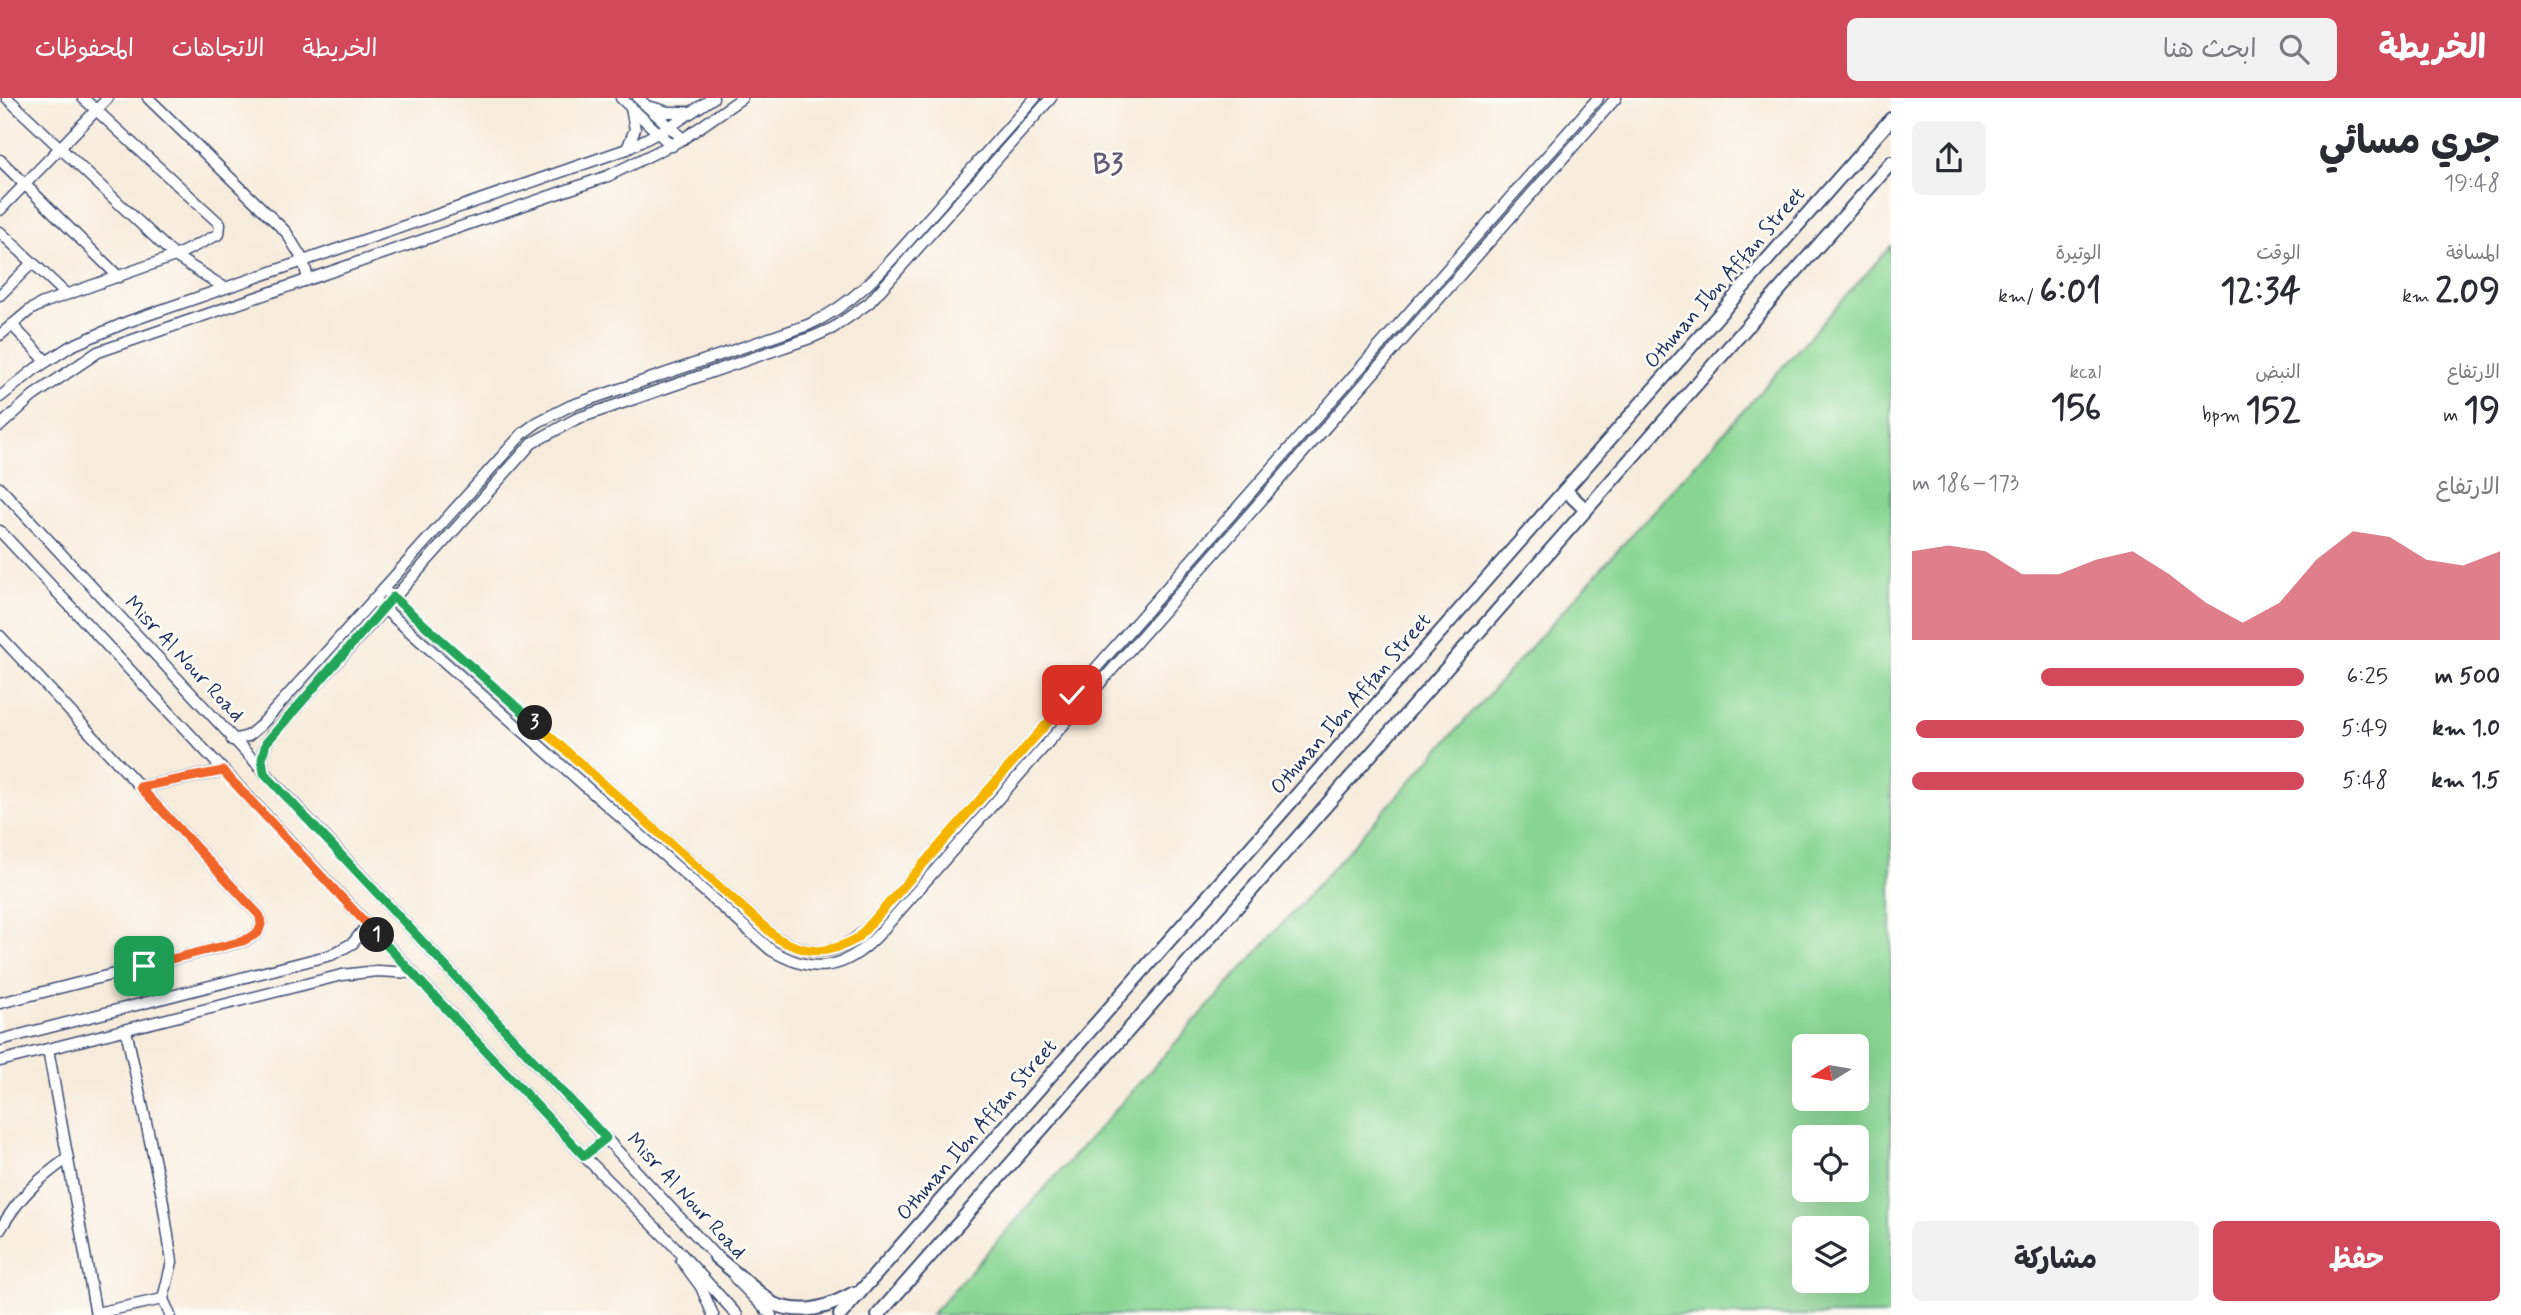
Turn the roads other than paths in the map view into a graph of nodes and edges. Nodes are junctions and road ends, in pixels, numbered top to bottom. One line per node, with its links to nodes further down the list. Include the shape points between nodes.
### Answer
1 (7, 98): 21 (street)
2 (83, 98): 14 (street)
3 (108, 98): 14 (street)
4 (148, 98): 29 (street, via 286,232)
5 (621, 98): 13 (street)
6 (713, 98): 15 (street)
7 (742, 98): 19 (street)
8 (1035, 98): 45 (street, via 894,257 843,307 808,325 570,406 538,422 510,445)
9 (1051, 98): 46 (street, via 869,303 852,316 813,337 576,419 546,434 520,454)
10 (1598, 98): 46 (street, via 869,926 843,947 809,951 777,938)
11 (1616, 98): 48 (street, via 879,934 845,961 807,966 771,950)
12 (640, 100): 15 (street, via 668,112); 17 (street)
13 (631, 107): 18 (street); 22 (street, via 635,129)
14 (97, 110): 21 (street); 28 (street, via 220,224 219,234)
15 (695, 111): 17 (street)
16 (1891, 119): 42 (main road, Othman Ibn Affan Street)
17 (669, 127): 18 (street); 19 (street)
18 (658, 133): 20 (street); 22 (street)
19 (683, 139): 20 (street)
20 (672, 146): 32 (street, via 608,176)
21 (60, 148): 25 (street); 28 (street)
22 (626, 149): 29 (street)
23 (0, 160): 25 (street)
24 (1891, 163): 43 (main road)
25 (25, 184): 26 (street); 31 (street)
26 (0, 210)
27 (3, 240): 30 (street)
28 (175, 256): 31 (street); 33 (street)
29 (303, 260): 32 (street); 33 (street)
30 (32, 262): 34 (street); 35 (street)
31 (118, 277): 35 (street)
32 (308, 279): 40 (street, via 98,352 33,396)
33 (225, 288): 38 (street, via 116,327)
34 (0, 295)
35 (66, 295): 36 (street, via 30,310)
36 (12, 324): 37 (street); 38 (street)
37 (0, 335)
38 (46, 361): 39 (street)
39 (0, 397)
40 (0, 426)
41 (0, 488): 50 (street, Misr Al Nour Road)
42 (1565, 490): 43 (main road); 68 (main road, Othman Ibn Affan Street)
43 (1586, 510): 67 (main road)
44 (0, 531): 51 (street, Misr Al Nour Road)
45 (383, 589): 46 (street); 47 (street)
46 (393, 597): 48 (street)
47 (373, 599): 48 (street); 50 (street, via 255,731)
48 (384, 608): 52 (street, via 271,736 263,750)
49 (0, 636): 53 (street)
50 (232, 740): 52 (street, Misr Al Nour Road)
51 (223, 771): 53 (street); 54 (street, Misr Al Nour Road)
52 (264, 773): 61 (street, Misr Al Nour Road)
53 (140, 787): 56 (street, via 260,916 258,933 243,941)
54 (368, 925): 55 (street, Misr Al Nour Road); 58 (street, via 353,943 331,956)
55 (412, 973): 57 (street, via 351,974); 62 (street, Misr Al Nour Road)
56 (0, 1003)
57 (126, 1030): 59 (street); 69 (street, via 172,1262)
58 (0, 1040)
59 (48, 1049): 60 (street); 63 (street)
60 (0, 1061)
61 (606, 1138): 62 (street); 66 (street, Misr Al Nour Road)
62 (584, 1156): 65 (street, Misr Al Nour Road)
63 (68, 1158): 64 (street, via 16,1203); 70 (street)
64 (0, 1230)
65 (675, 1247): 72 (street); 73 (street, Misr Al Nour Road)
66 (716, 1257): 68 (main road, via 772,1304 794,1311 816,1311); 74 (street, Misr Al Nour Road)
67 (916, 1272): 76 (main road); 77 (main road)
68 (863, 1288): 75 (main road, Othman Ibn Affan Street)
69 (163, 1299): 70 (street); 71 (street)
70 (96, 1314)
71 (170, 1315)
72 (713, 1315)
73 (737, 1315)
74 (771, 1315)
75 (840, 1315)
76 (877, 1315)
77 (891, 1315)

